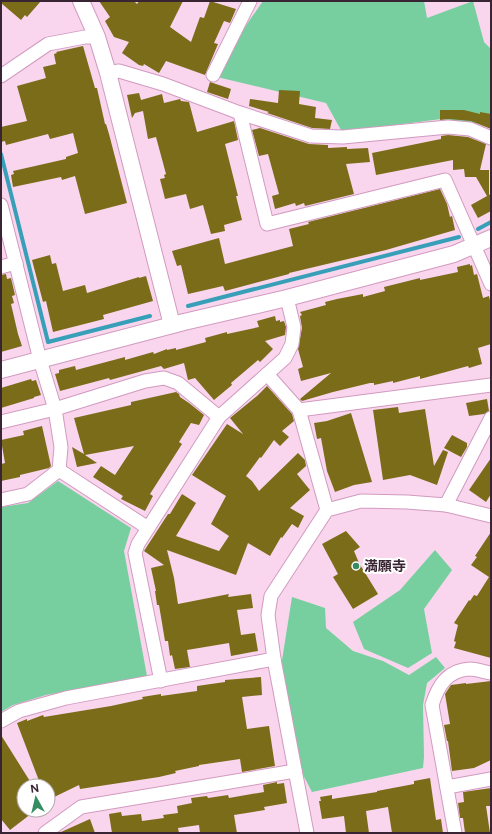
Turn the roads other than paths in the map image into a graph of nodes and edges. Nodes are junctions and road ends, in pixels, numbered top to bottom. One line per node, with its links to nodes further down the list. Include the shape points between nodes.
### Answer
1 (80, 1): 3 (street)
2 (250, 1): 5 (street)
3 (97, 37): 4 (street); 6 (street, via 48,44)
4 (108, 73): 7 (street, via 119,71 163,84); 16 (street)
5 (213, 75)
6 (1, 76)
7 (240, 113): 8 (street, via 312,136 343,136 448,127 470,129); 11 (street, via 267,224 445,180)
8 (491, 138)
9 (1, 205): 12 (street)
10 (491, 238): 11 (street)
11 (474, 247): 14 (street); 15 (street)
12 (16, 263): 13 (street); 17 (street)
13 (1, 267)
14 (491, 284)
15 (287, 298): 16 (street); 19 (street, via 294,327 292,344 285,358)
16 (172, 325): 17 (street)
17 (40, 360): 18 (street); 21 (street)
18 (1, 370)
19 (267, 374): 22 (street); 23 (street)
20 (491, 385): 22 (street)
21 (55, 409): 23 (street, via 146,381 164,378 178,383); 25 (street); 26 (street, via 61,447)
22 (299, 410): 29 (street)
23 (219, 417): 31 (street)
24 (491, 418): 28 (street)
25 (1, 422)
26 (59, 470): 27 (street, via 28,494); 31 (street)
27 (1, 500)
28 (446, 505): 29 (street, via 361,501); 30 (street)
29 (326, 510): 32 (street, via 271,596 268,615)
30 (491, 516)
31 (148, 528): 34 (street, via 135,553)
32 (274, 659): 34 (street); 36 (street)
33 (491, 673): 38 (street, via 470,669 453,673 438,689 432,705)
34 (160, 682): 35 (street, via 66,698 19,711)
35 (1, 721)
36 (296, 772): 39 (street, via 81,807); 40 (street)
37 (491, 779): 38 (street)
38 (447, 787): 41 (street)
39 (45, 833)
40 (307, 833)
41 (455, 833)

